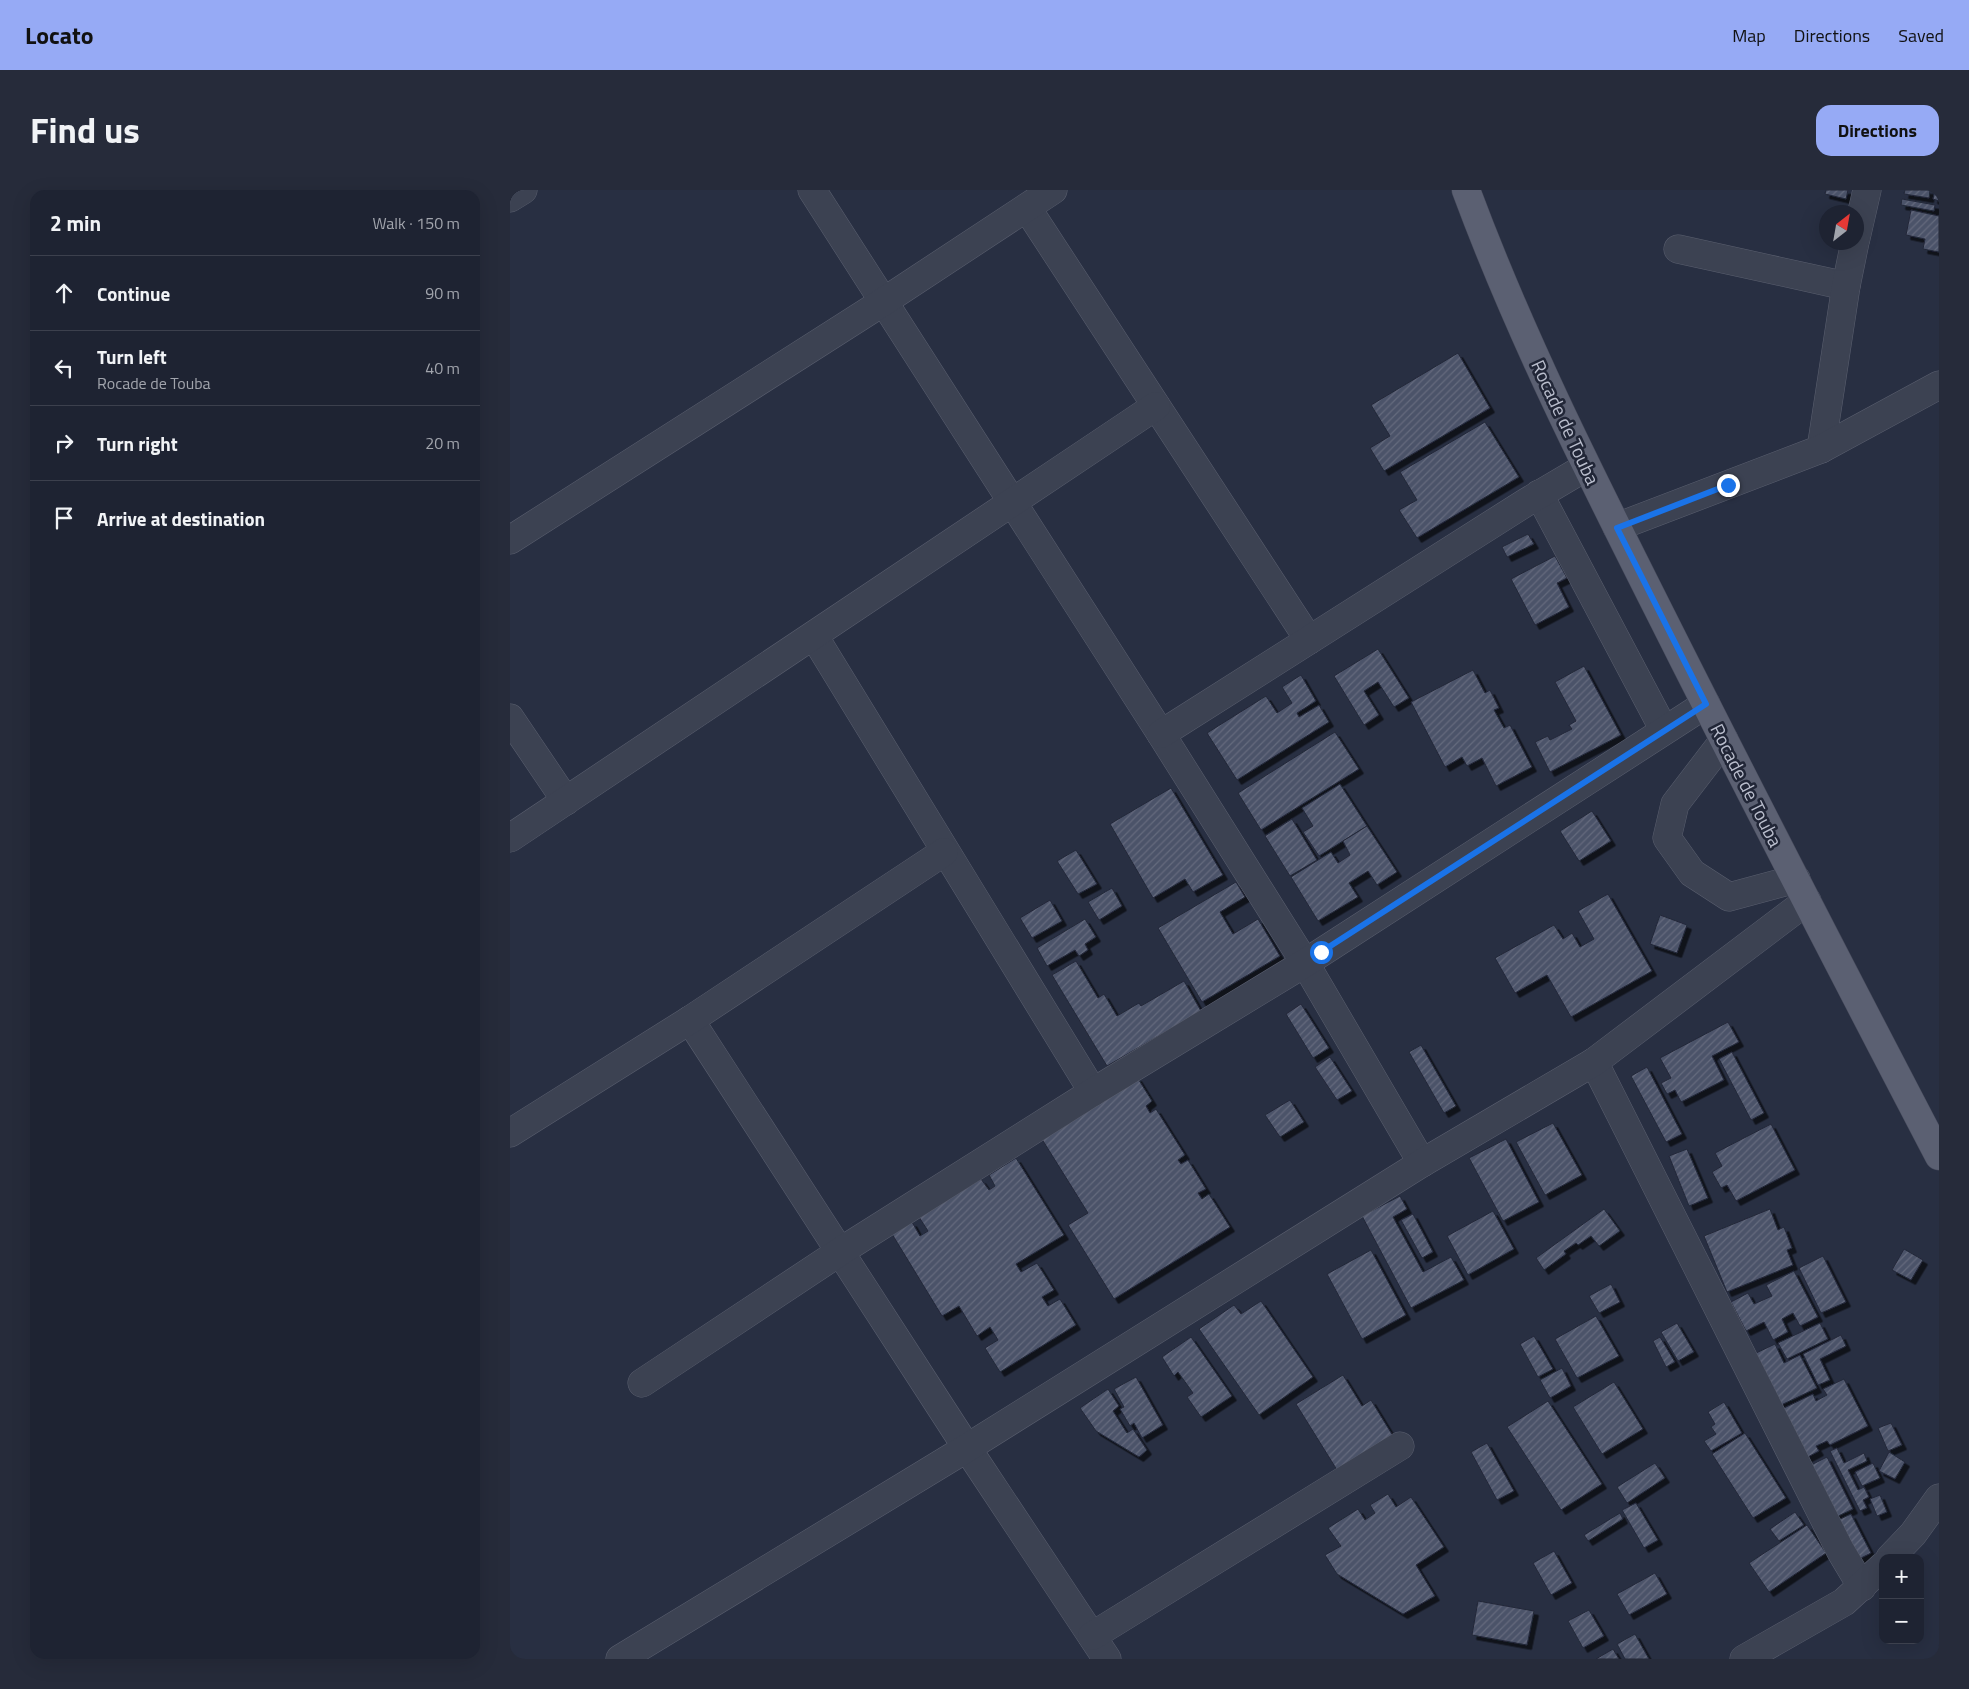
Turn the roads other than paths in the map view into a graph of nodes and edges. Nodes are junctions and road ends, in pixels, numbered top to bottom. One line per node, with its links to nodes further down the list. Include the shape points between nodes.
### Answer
1 (524, 190): 6 (street)
2 (812, 190): 12 (street)
3 (1053, 190): 8 (street)
4 (1466, 190): 16 (main road, Rocade de Touba, via 1543,377)
5 (1867, 190): 7 (street)
6 (510, 198)
7 (1864, 205)
8 (1027, 208): 12 (street); 14 (street)
9 (1678, 249): 11 (street)
10 (1854, 250): 11 (street)
11 (1846, 286): 15 (street)
12 (883, 302): 18 (street); 20 (street)
13 (1939, 385): 15 (street)
14 (1156, 406): 18 (street); 22 (street)
15 (1821, 449): 19 (street)
16 (1586, 467): 17 (street); 19 (main road, Rocade de Touba)
17 (1539, 494): 22 (street); 25 (street)
18 (1012, 504): 21 (street); 26 (street)
19 (1617, 528): 23 (main road, Rocade de Touba)
20 (510, 540)
21 (814, 636): 28 (street); 30 (street)
22 (1309, 640): 26 (street)
23 (1706, 704): 25 (street); 27 (main road, Rocade de Touba)
24 (510, 718): 28 (street)
25 (1664, 730): 32 (street)
26 (1161, 734): 32 (street)
27 (1724, 740): 31 (main road, Rocade de Touba); 31 (street, via 1675,804 1667,838 1692,873 1729,897)
28 (566, 802): 29 (street)
29 (510, 838)
30 (944, 852): 33 (street); 35 (street)
31 (1801, 890): 34 (street); 37 (main road, Rocade de Touba)
32 (1305, 962): 35 (street); 38 (street)
33 (690, 1020): 36 (street); 39 (street)
34 (1594, 1062): 38 (street); 46 (street, via 1840,1550)
35 (1093, 1092): 39 (street)
36 (510, 1133)
37 (1939, 1156)
38 (1422, 1163): 42 (street)
39 (841, 1251): 40 (street); 42 (street)
40 (642, 1384)
41 (1400, 1446): 47 (street)
42 (967, 1448): 47 (street); 48 (street)
43 (1939, 1498): 44 (street)
44 (1894, 1554)
45 (1879, 1570): 46 (street)
46 (1862, 1587): 50 (street, via 1844,1602)
47 (1092, 1636): 49 (street)
48 (620, 1659)
49 (1107, 1659)
50 (1744, 1659)

